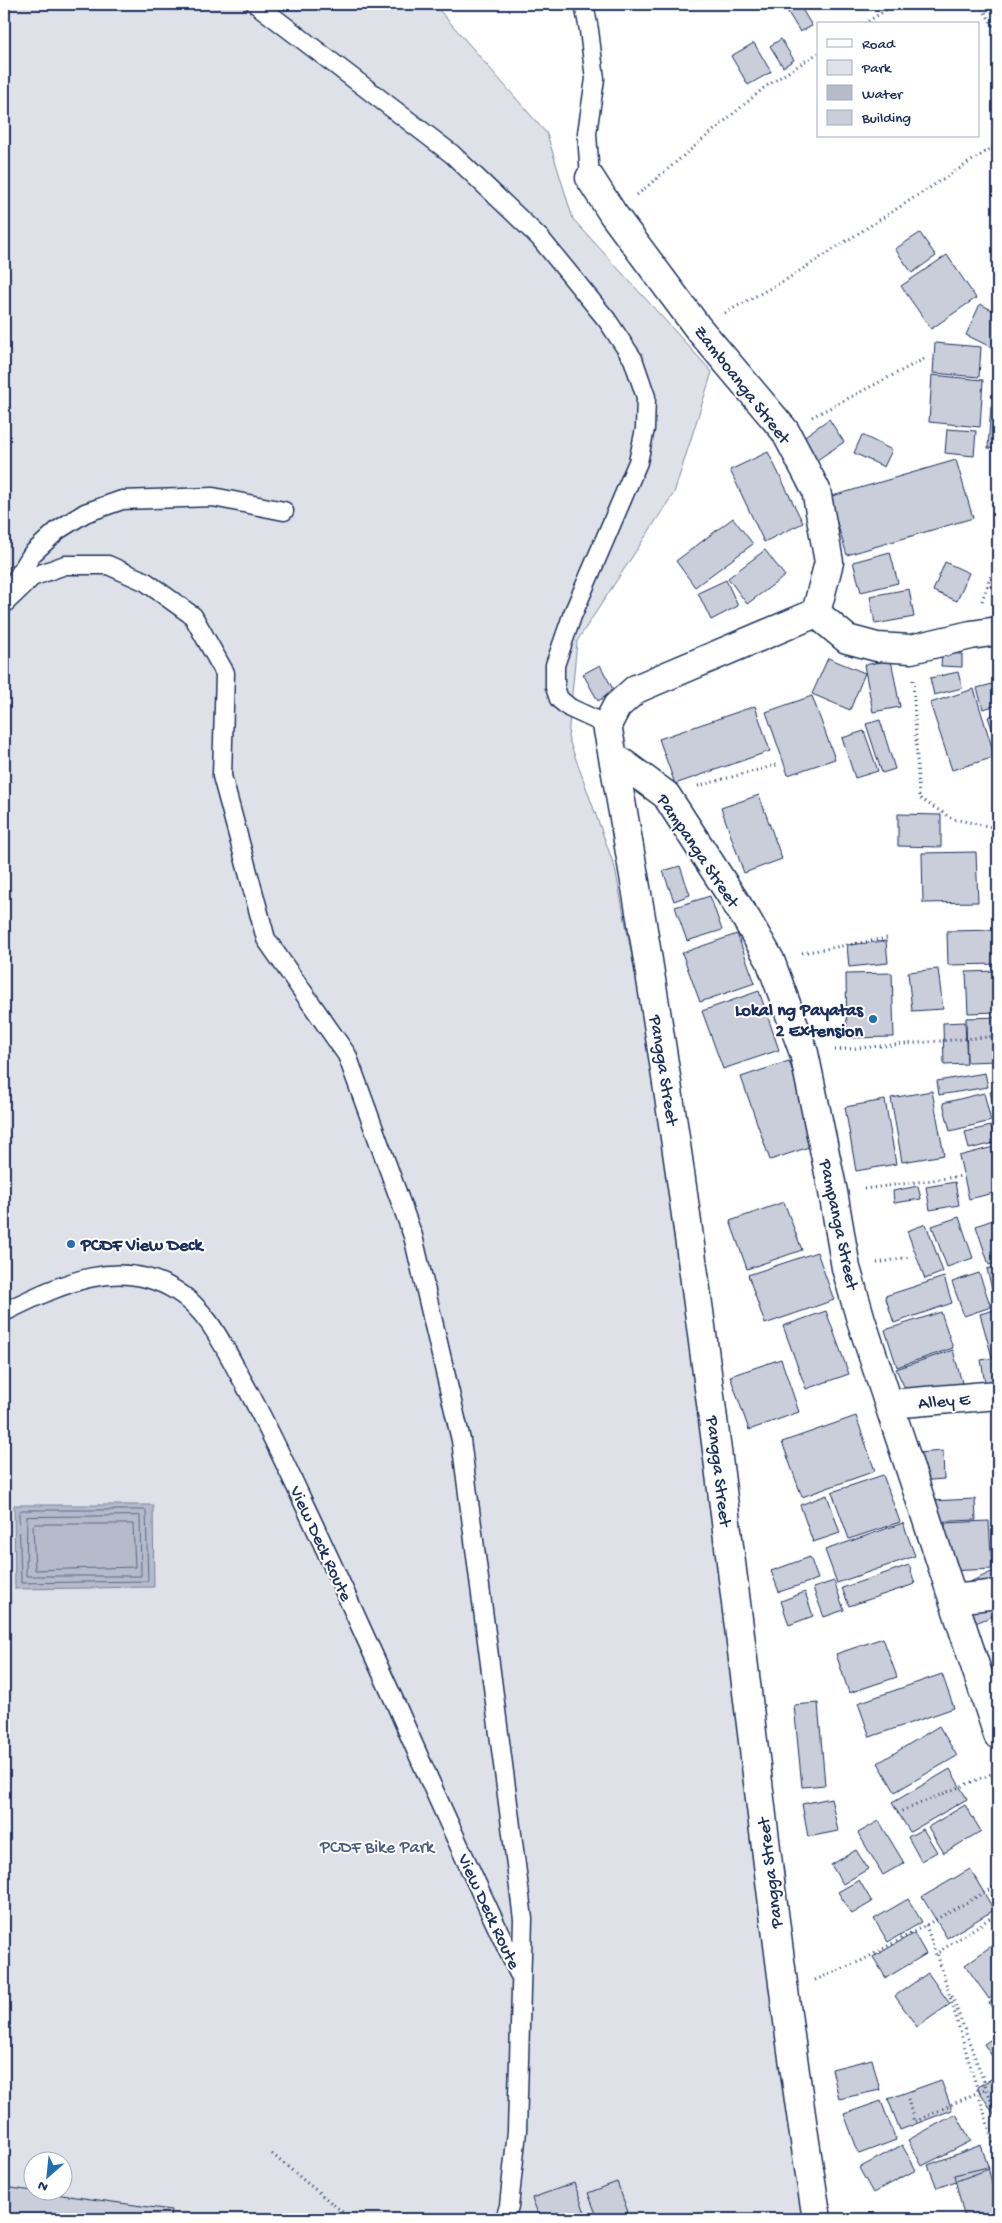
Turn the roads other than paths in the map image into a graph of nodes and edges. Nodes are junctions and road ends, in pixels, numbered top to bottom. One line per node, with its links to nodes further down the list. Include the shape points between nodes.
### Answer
1 (256, 4): 9 (lane, via 452,154 540,238 607,320 633,359 646,397 645,429 638,462 572,616 556,665 555,687 559,699)
2 (584, 4): 3 (lane, via 594,78 587,133)
3 (590, 178): 7 (street, Zamboanga Street, via 698,328 785,431 816,490 830,562)
4 (284, 511): 5 (lane, via 213,497 122,500 85,513 58,530 32,554)
5 (4, 599)
6 (4, 604): 17 (lane, via 32,577 66,565 108,565 146,582 193,616 224,673 222,776 266,938 347,1055 412,1236 460,1440 523,1919)
7 (816, 613): 8 (street, via 848,639 877,647 911,650); 9 (street, via 636,689 617,706)
8 (998, 631)
9 (607, 726): 10 (street, Pangga Street)
10 (613, 756): 13 (street, Pampanga Street, via 666,795 770,960 804,1053 846,1268); 19 (street, Pangga Street, via 682,1179 784,1992)
11 (4, 1312): 17 (lane, View Deck Route, via 76,1281 101,1274 120,1274 143,1277 176,1290 210,1322 268,1426)
12 (998, 1395): 13 (street, Alley E)
13 (890, 1404): 15 (street, Pampanga Street)
14 (998, 1594): 15 (street)
15 (953, 1599): 16 (street, Pampanga Street)
16 (998, 1735)
17 (520, 1977): 18 (lane, via 517,2131)
18 (505, 2219)
19 (817, 2219)

